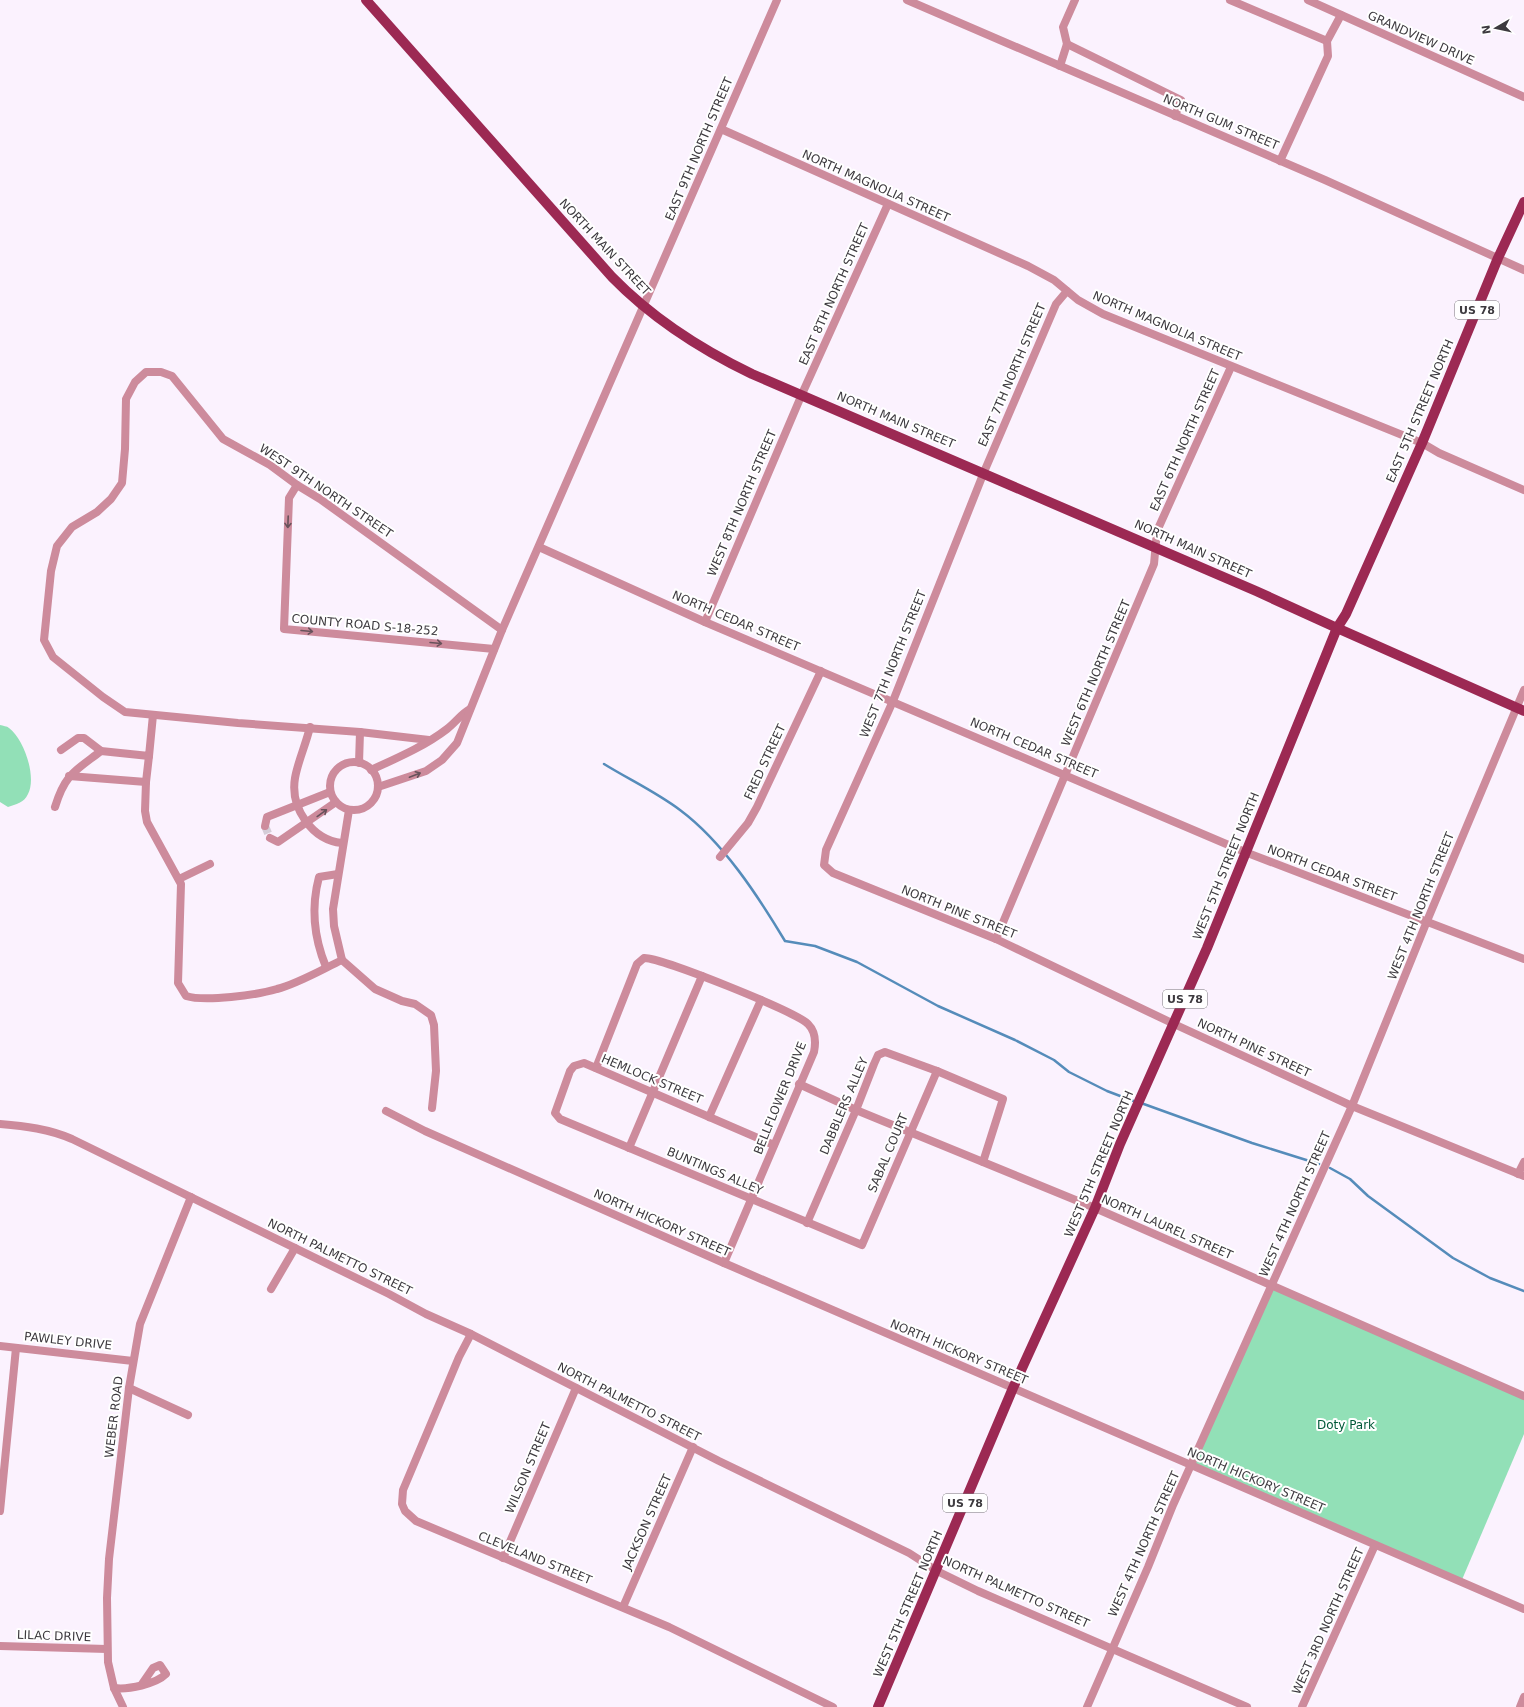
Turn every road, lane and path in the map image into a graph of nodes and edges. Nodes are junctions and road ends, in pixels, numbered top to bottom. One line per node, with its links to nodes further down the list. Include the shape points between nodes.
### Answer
1 (366, 0): 20 (main road, NORTH MAIN STREET, via 612,277)
2 (777, 0): 13 (street, EAST 9TH NORTH STREET)
3 (907, 0): 10 (street, NORTH GUM STREET)
4 (1075, 0): 9 (street, via 1063,27)
5 (1230, 0): 8 (street)
6 (1308, 0): 7 (street, GRANDVIEW DRIVE)
7 (1342, 15): 8 (street); 11 (street, GRANDVIEW DRIVE)
8 (1327, 41): 14 (street, via 1328,56)
9 (1067, 44): 10 (street); 12 (street, via 1181,100)
10 (1060, 66): 12 (street, NORTH GUM STREET)
11 (1524, 97)
12 (1175, 116): 14 (street, NORTH GUM STREET)
13 (721, 129): 16 (street, NORTH MAGNOLIA STREET); 20 (street, EAST 9TH NORTH STREET)
14 (1280, 161): 17 (street, NORTH GUM STREET)
15 (1524, 202): 17 (main road, EAST 5TH STREET NORTH / US 78)
16 (888, 204): 19 (street, NORTH MAGNOLIA STREET, via 1028,266 1054,280); 22 (street, EAST 8TH NORTH STREET)
17 (1498, 258): 18 (street, NORTH GUM STREET); 23 (main road, EAST 5TH STREET NORTH / US 78)
18 (1524, 270)
19 (1067, 291): 21 (street, NORTH MAGNOLIA STREET, via 1103,314); 24 (street, EAST 7TH NORTH STREET, via 1056,304)
20 (643, 308): 22 (main road, NORTH MAIN STREET, via 726,362); 28 (street)
21 (1231, 367): 23 (street, NORTH MAGNOLIA STREET); 27 (street, EAST 6TH NORTH STREET, via 1158,531)
22 (802, 394): 24 (main road, NORTH MAIN STREET); 29 (street, WEST 8TH NORTH STREET)
23 (1422, 443): 26 (street, NORTH MAGNOLIA STREET); 30 (main road, EAST 5TH STREET NORTH / US 78, via 1346,614)
24 (984, 472): 27 (main road, NORTH MAIN STREET); 35 (street, WEST 7TH NORTH STREET)
25 (297, 485): 31 (street, WEST 9TH NORTH STREET); 32 (street, COUNTY ROAD S-18-252, one-way to 32, via 289,498 284,629); 38 (street, WEST 9TH NORTH STREET, via 270,464 223,438 172,376 161,372 146,372 135,382 126,399 122,483 111,499 97,512 72,527 57,546 44,640 53,657 116,706 125,712)
26 (1524, 490)
27 (1155, 546): 30 (main road, NORTH MAIN STREET); 49 (street, WEST 6TH NORTH STREET, via 1154,564)
28 (539, 547): 29 (street, NORTH CEDAR STREET); 31 (street)
29 (705, 622): 33 (street, NORTH CEDAR STREET)
30 (1337, 628): 37 (main road, NORTH MAIN STREET); 62 (main road, WEST 5TH STREET NORTH / US 78)
31 (502, 630): 32 (street)
32 (494, 649): 36 (street)
33 (821, 671): 35 (street, NORTH CEDAR STREET); 63 (street, FRED STREET, via 757,807 748,823)
34 (1524, 690): 37 (street, WEST 4TH NORTH STREET)
35 (892, 701): 49 (street, NORTH CEDAR STREET); 65 (street, WEST 7TH NORTH STREET, via 826,850)
36 (470, 708): 40 (street); 42 (street)
37 (1520, 709): 68 (street, WEST 4TH NORTH STREET)
38 (153, 715): 39 (street, WEST 9TH NORTH STREET); 46 (street)
39 (310, 727): 41 (street, WEST 9TH NORTH STREET); 55 (street, via 295,778)
40 (448, 728): 42 (street); 43 (street)
41 (360, 732): 43 (street, WEST 9TH NORTH STREET); 47 (street)
42 (459, 738): 52 (street, one-way to 42, via 426,771 442,760)
43 (429, 740): 48 (street)
44 (60, 750): 45 (street, via 78,738 84,738)
45 (101, 751): 46 (street); 50 (street)
46 (149, 756): 51 (street)
47 (359, 763): 48 (street); 53 (street, via 350,762 336,770 330,784)
48 (372, 770): 52 (street)
49 (1066, 775): 62 (street, NORTH CEDAR STREET); 69 (street, WEST 6TH NORTH STREET)
50 (69, 776): 51 (street); 56 (street, via 61,788)
51 (146, 782): 67 (street, via 147,822)
52 (378, 787): 57 (street, via 369,806)
53 (330, 792): 54 (street); 55 (street)
54 (336, 802): 57 (street); 58 (street, one-way to 54)
55 (298, 804): 58 (street); 59 (street, via 267,817)
56 (55, 807)
57 (349, 810): 61 (street)
58 (307, 823): 60 (street, via 278,842); 61 (street, via 325,839)
59 (265, 826)
60 (270, 838)
61 (342, 843): 66 (street)
62 (1245, 852): 68 (street, NORTH CEDAR STREET); 75 (main road, WEST 5TH STREET NORTH / US 78)
63 (720, 857)
64 (210, 864): 67 (street)
65 (824, 865): 69 (street, NORTH PINE STREET, via 833,874)
66 (338, 874): 71 (street, via 333,909); 72 (street, via 319,877 313,908 320,953)
67 (179, 879): 72 (street, via 181,884 178,983 186,996 194,999 223,998 278,989)
68 (1427, 922): 70 (street, NORTH CEDAR STREET); 80 (street, WEST 4TH NORTH STREET)
69 (996, 939): 75 (street, NORTH PINE STREET)
70 (1524, 959)
71 (342, 960): 72 (street); 81 (street, via 375,989 416,1004 431,1015 434,1025 436,1072)
72 (326, 967)
73 (702, 976): 74 (street, BELLFLOWER DRIVE); 76 (street, BELLFLOWER DRIVE, via 650,957 640,960); 79 (street)
74 (760, 1000): 78 (street, BELLFLOWER DRIVE, via 789,1012 808,1024 816,1038 814,1052); 84 (street)
75 (1174, 1024): 80 (street, NORTH PINE STREET); 95 (main road, WEST 5TH STREET NORTH / US 78, via 1120,1144)
76 (596, 1068): 79 (street, HEMLOCK STREET); 85 (street, HEMLOCK STREET, via 584,1063 574,1066 570,1071 555,1113)
77 (937, 1071): 82 (street, DABBLERS ALLEY, via 885,1052 878,1055); 87 (street, SABAL COURT); 90 (street, DABBLERS ALLEY, via 1004,1099)
78 (799, 1084): 82 (street, NORTH LAUREL STREET); 88 (street, BELLFLOWER DRIVE)
79 (653, 1092): 84 (street, HEMLOCK STREET); 89 (street)
80 (1352, 1106): 92 (street, NORTH PINE STREET); 100 (street, WEST 4TH NORTH STREET)
81 (432, 1108)
82 (856, 1110): 87 (street, NORTH LAUREL STREET); 96 (street, DABBLERS ALLEY)
83 (386, 1111): 99 (street, NORTH HICKORY STREET, via 425,1131)
84 (709, 1117): 88 (street, HEMLOCK STREET)
85 (560, 1119): 89 (street, BUNTINGS ALLEY)
86 (0, 1124): 93 (street, NORTH PALMETTO STREET, via 56,1132)
87 (910, 1132): 90 (street, NORTH LAUREL STREET); 97 (street, SABAL COURT)
88 (774, 1145): 94 (street, BELLFLOWER DRIVE)
89 (629, 1148): 94 (street, BUNTINGS ALLEY)
90 (983, 1162): 95 (street, NORTH LAUREL STREET)
91 (1524, 1162): 92 (street)
92 (1521, 1175)
93 (191, 1198): 98 (street, NORTH PALMETTO STREET); 105 (street, WEBER ROAD, via 140,1324)
94 (751, 1200): 96 (street, BUNTINGS ALLEY); 99 (street, BELLFLOWER DRIVE)
95 (1095, 1208): 100 (street, NORTH LAUREL STREET); 108 (main road, WEST 5TH STREET NORTH / US 78)
96 (807, 1222): 97 (street, BUNTINGS ALLEY)
97 (862, 1245)
98 (295, 1248): 101 (street); 102 (street, NORTH PALMETTO STREET)
99 (724, 1263): 108 (street, NORTH HICKORY STREET)
100 (1271, 1286): 109 (street, NORTH LAUREL STREET); 112 (street, WEST 4TH NORTH STREET)
101 (271, 1289)
102 (471, 1334): 107 (street, NORTH PALMETTO STREET); 115 (street, CLEVELAND STREET, via 409,1472 402,1490 402,1504 405,1511 416,1521)
103 (0, 1346): 104 (street, PAWLEY DRIVE)
104 (16, 1348): 105 (street, PAWLEY DRIVE); 113 (street)
105 (133, 1361): 106 (street, WEBER ROAD)
106 (129, 1388): 110 (street); 120 (street, WEBER ROAD, via 109,1559)
107 (576, 1388): 111 (street, NORTH PALMETTO STREET); 115 (street, WILSON STREET)
108 (1013, 1388): 112 (street, NORTH HICKORY STREET); 116 (main road, WEST 5TH STREET NORTH / US 78)
109 (1524, 1396)
110 (188, 1415)
111 (693, 1447): 116 (street, NORTH PALMETTO STREET, via 909,1553); 117 (street, JACKSON STREET)
112 (1192, 1466): 114 (street, NORTH HICKORY STREET); 121 (street, WEST 4TH NORTH STREET)
113 (0, 1511)
114 (1376, 1545): 118 (street, NORTH HICKORY STREET); 130 (street, WEST 3RD NORTH STREET)
115 (503, 1558): 117 (street, CLEVELAND STREET)
116 (937, 1571): 121 (street, NORTH PALMETTO STREET); 127 (main road, WEST 5TH STREET NORTH / US 78)
117 (622, 1607): 126 (street, CLEVELAND STREET)
118 (1524, 1609)
119 (0, 1646): 120 (street, LILAC DRIVE)
120 (107, 1649): 123 (street, WEBER ROAD)
121 (1112, 1649): 128 (street, WEST 4TH NORTH STREET); 129 (street, NORTH PALMETTO STREET)
122 (142, 1684): 123 (street)
123 (114, 1688): 125 (street, WEBER ROAD)
124 (1524, 1696): 131 (street)
125 (123, 1707)
126 (833, 1707)
127 (878, 1707)
128 (1087, 1707)
129 (1247, 1707)
130 (1302, 1707)
131 (1520, 1707)

